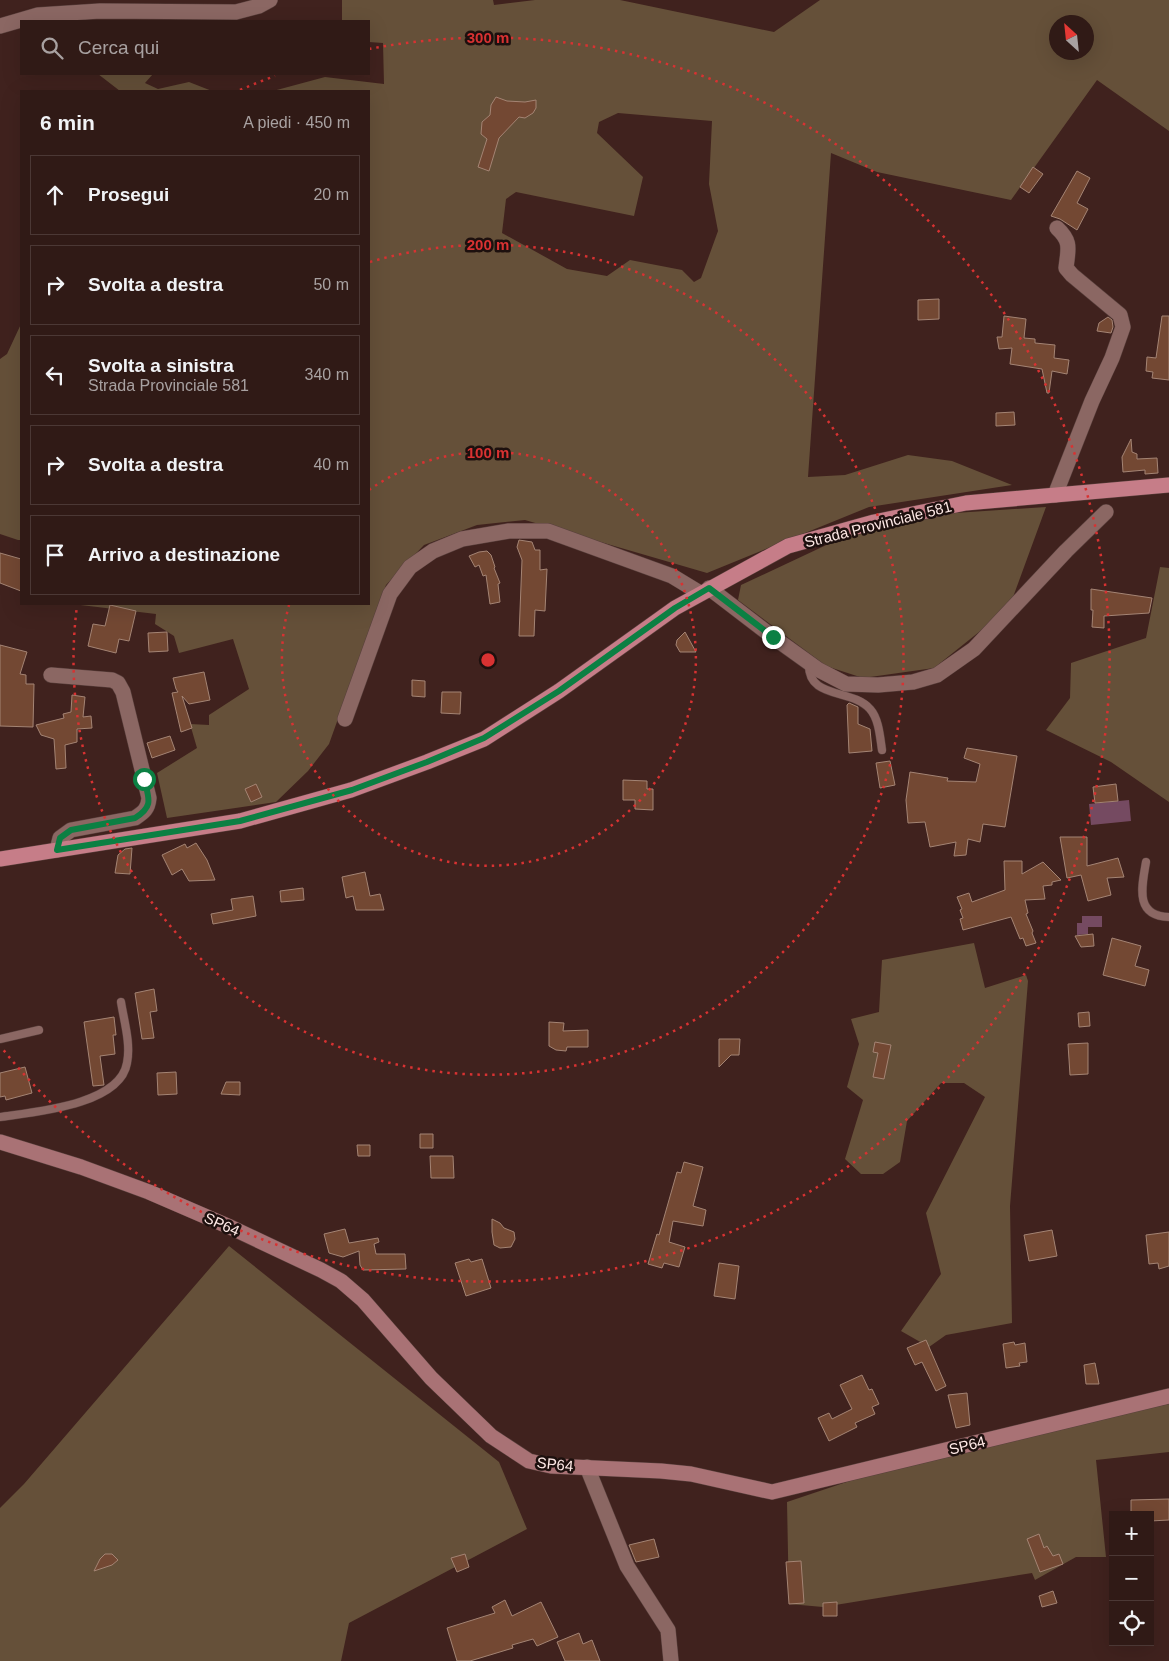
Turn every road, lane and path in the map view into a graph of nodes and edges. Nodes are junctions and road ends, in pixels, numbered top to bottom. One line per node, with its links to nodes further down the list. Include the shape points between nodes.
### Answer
1 (270, 0): 3 (street, via 236,12 100,11 38,15)
2 (20, 20): 4 (street)
3 (21, 20)
4 (0, 26)
5 (1057, 228): 7 (street, via 1066,237 1068,245 1066,268 1120,315 1123,327)
6 (1169, 485): 7 (main road, Strada Provinciale 581)
7 (1055, 495): 9 (main road, Strada Provinciale 581, via 966,503 874,522 788,546)
8 (1106, 512): 10 (street, via 974,649 937,675 913,682 846,684)
9 (705, 591): 10 (street); 12 (street, via 548,531 509,531 462,539 433,551 410,567 390,594); 14 (main road, Strada Provinciale 581, via 484,738 427,762 352,790 240,821)
10 (809, 663): 13 (lane, via 809,672 820,688 869,707 875,716)
11 (51, 675): 14 (street, via 118,683 124,692 149,798 148,807 135,818 71,830 60,838)
12 (345, 719)
13 (882, 750)
14 (57, 850): 15 (main road, Strada Provinciale 581)
15 (0, 859)
16 (1146, 862): 17 (lane, via 1142,900 1146,908)
17 (1169, 917)
18 (121, 1002): 21 (lane, via 127,1063 122,1076 113,1085 105,1092 82,1101)
19 (38, 1030): 20 (lane)
20 (0, 1038)
21 (0, 1117)
22 (0, 1142): 24 (street, SP64 / SP64, via 149,1192 341,1281 364,1300 431,1378 491,1436 528,1461 551,1466)
23 (1169, 1396): 24 (street, SP64 / SP64, via 772,1492 691,1474)
24 (587, 1467): 25 (street, via 628,1566 668,1630)
25 (672, 1661)

